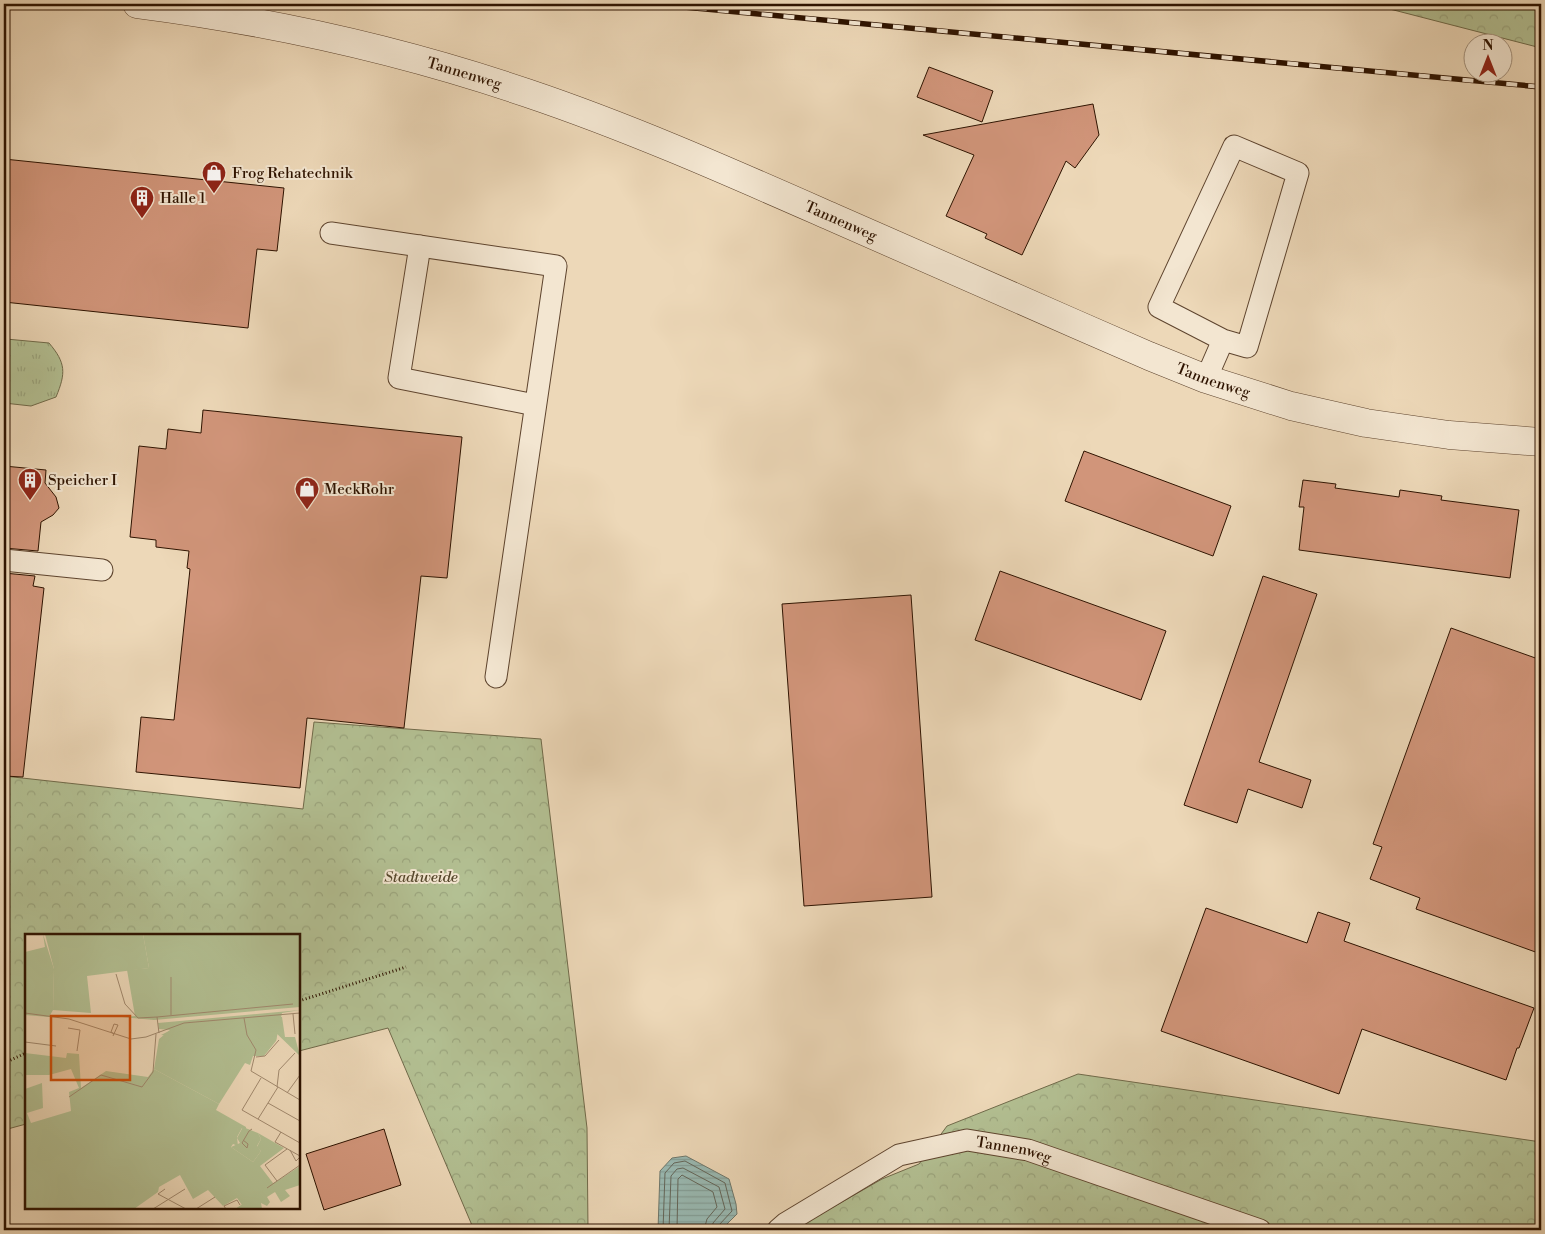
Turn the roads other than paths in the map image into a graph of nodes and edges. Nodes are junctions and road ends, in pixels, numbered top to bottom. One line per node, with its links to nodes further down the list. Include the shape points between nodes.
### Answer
1 (137, 4): 5 (street, Tannenweg, via 265,25 354,44 526,92 750,181)
2 (331, 233): 3 (lane)
3 (420, 246): 6 (lane, via 399,378); 6 (lane, via 556,266)
4 (1223, 340): 4 (lane, via 1247,347 1298,172 1234,146 1160,307); 5 (lane)
5 (1206, 379): 7 (street, Tannenweg, via 1291,406 1366,422 1449,435)
6 (536, 405): 10 (lane)
7 (1541, 442)
8 (4, 560): 9 (lane)
9 (102, 570)
10 (496, 677)
11 (778, 1230): 12 (lane, Tannenweg, via 899,1155 967,1140 1028,1150)
12 (1260, 1230)

